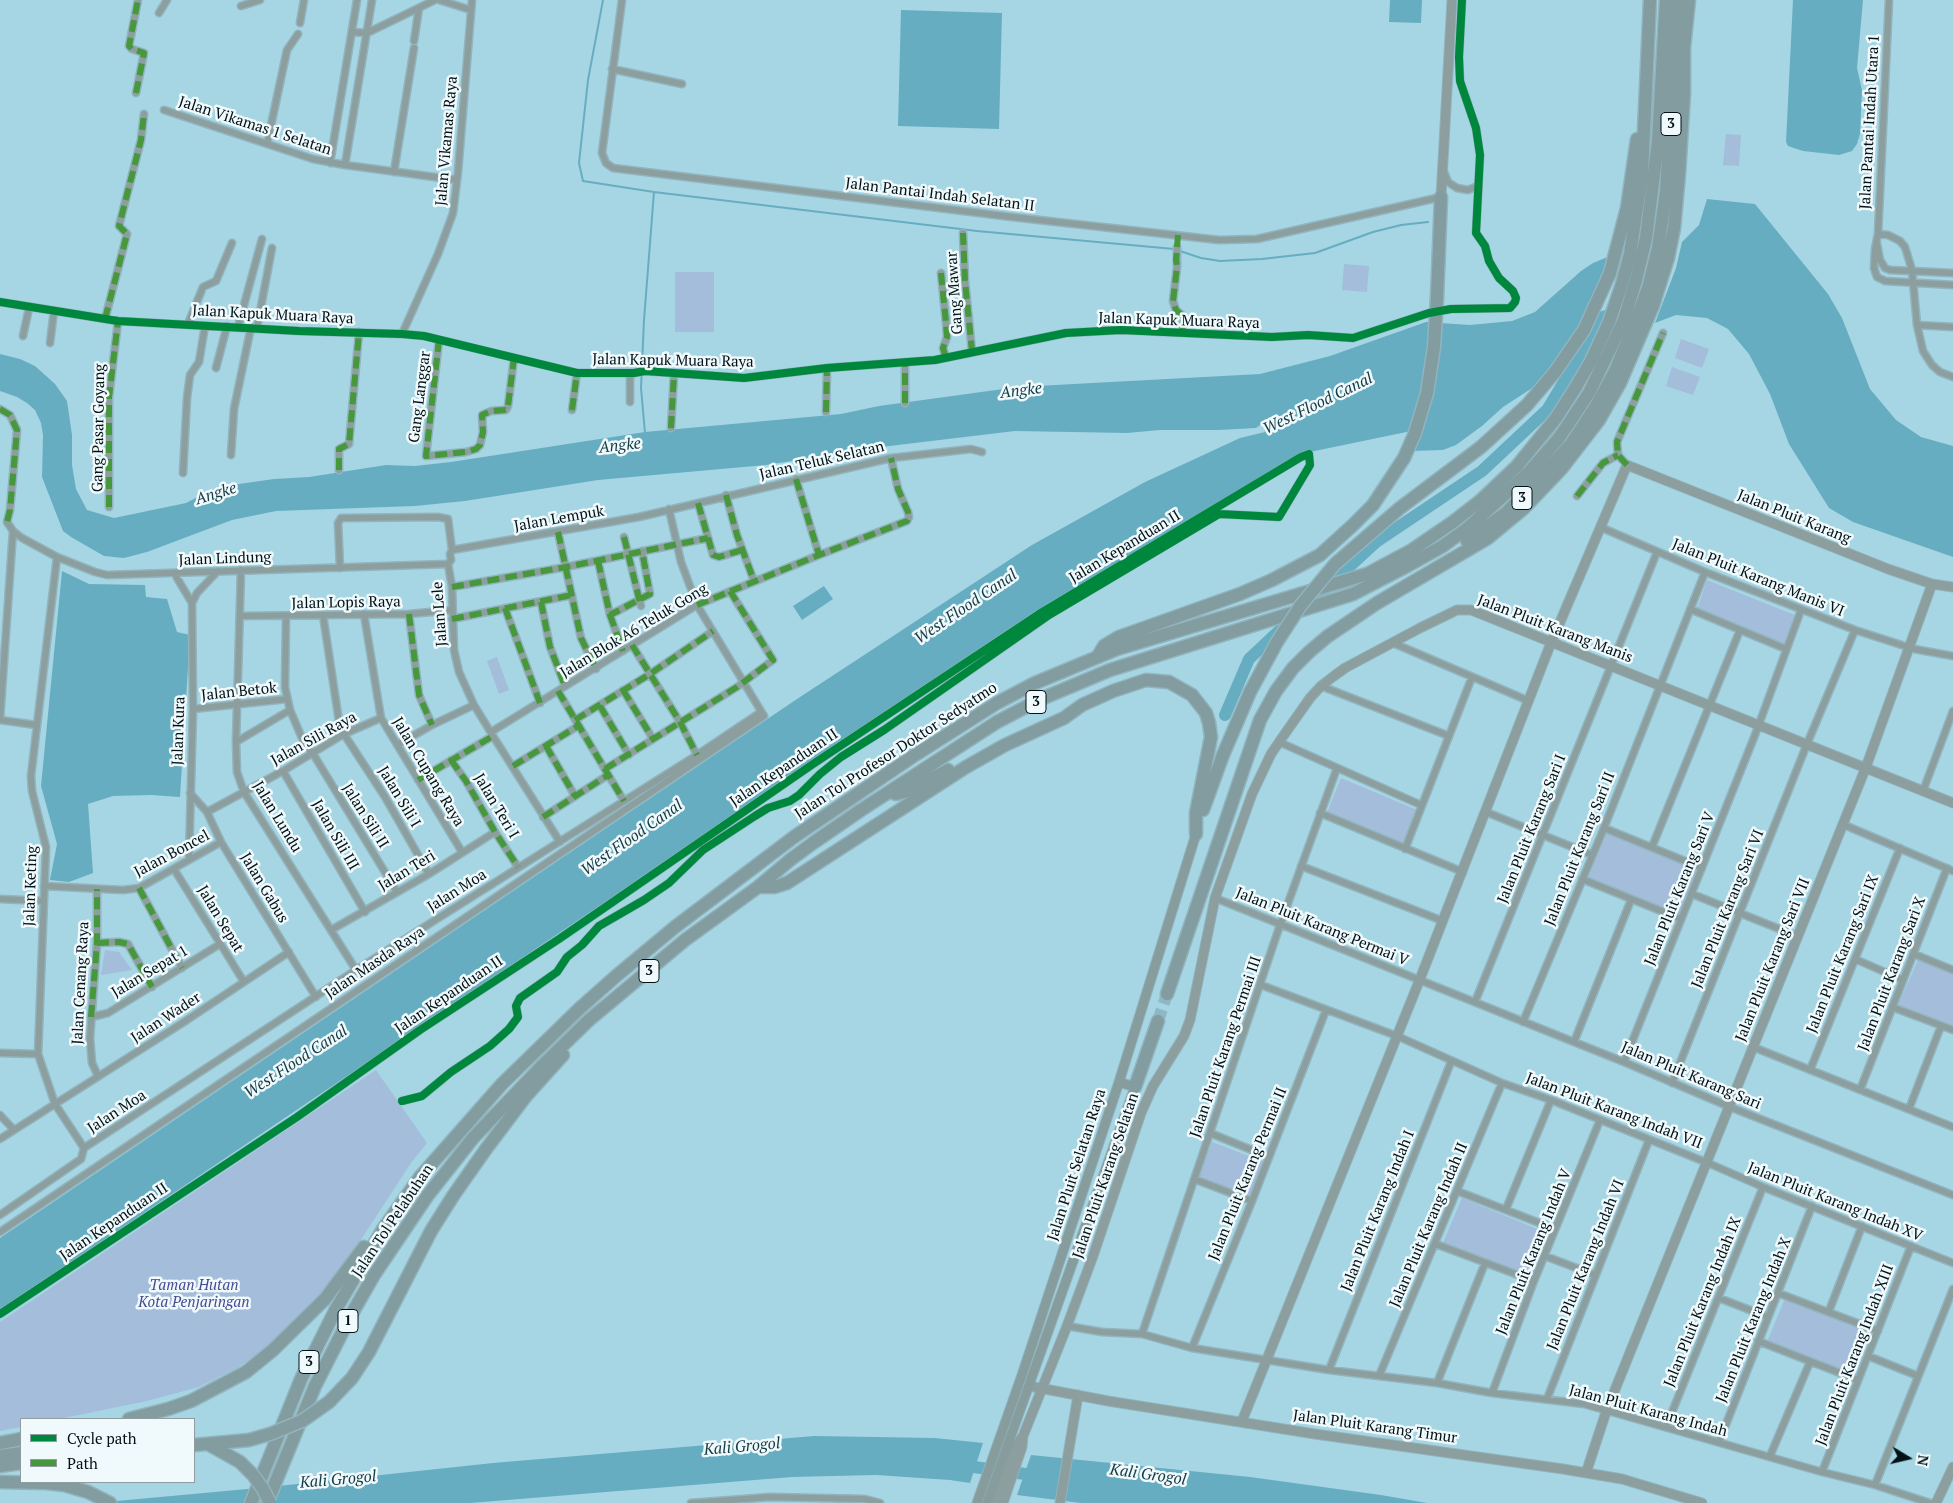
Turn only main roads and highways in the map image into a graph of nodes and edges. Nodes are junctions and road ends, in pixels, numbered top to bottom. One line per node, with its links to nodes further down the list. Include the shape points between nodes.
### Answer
1 (1650, 0): 6 (highway, 3, via 1645,117 1639,133)
2 (1666, 0): 7 (highway, Jalan Tol Profesor Doktor Sedyatmo / 3, via 1658,142 1646,238 1624,320 1589,393 1559,438 1529,472 1469,527 1409,566)
3 (1678, 0): 7 (highway, Jalan Tol Profesor Doktor Sedyatmo / 3, via 1666,192 1658,248 1649,285 1630,335 1596,406 1571,444 1507,512 1418,571 1377,591)
4 (1689, 0): 13 (highway, via 1674,228 1668,258 1644,328 1620,383 1599,420 1562,468 1523,509 1488,538 1377,603 1328,636 1293,668 1260,720)
5 (1438, 198): 8 (highway, bridge, via 1437,298 1427,393 1404,458 1373,505 1320,555 1240,594 1119,637 1104,646)
6 (1632, 209): 8 (highway, Jalan Tol Profesor Doktor Sedyatmo / 3, via 1630,254 1619,294 1591,361 1535,446 1493,490 1453,522 1367,574); 11 (highway, bridge, via 1610,273 1584,330 1555,372 1527,404 1481,447 1400,508 1335,564 1301,605 1250,692 1223,755)
7 (1353, 594): 10 (highway, Jalan Tol Profesor Doktor Sedyatmo / 3, via 1110,670 1057,692 997,722)
8 (1098, 656): 18 (highway, Jalan Tol Profesor Doktor Sedyatmo / 3, via 1036,683 958,727 794,837 675,927 614,977 532,1053 420,1177)
9 (1082, 705): 10 (highway, via 1047,718 905,792); 11 (highway, via 1146,680 1169,682 1200,703 1209,723 1210,737 1196,814); 12 (highway, via 1064,718 966,767 787,883)
10 (889, 792): 12 (highway, Jalan Tol Profesor Doktor Sedyatmo / 3, via 790,860)
11 (1196, 834): 16 (main road, Jalan Pluit Selatan Raya)
12 (758, 887): 14 (highway, Jalan Tol Profesor Doktor Sedyatmo / 3, via 685,940)
13 (1167, 994)
14 (612, 1002): 23 (highway, bridge, via 594,1026 526,1096 486,1149 435,1225 369,1352 352,1378 330,1402 302,1421 270,1434 249,1440); 34 (highway, Jalan Tol Pelabuhan / 1, bridge, via 513,1094 459,1156 412,1218 374,1275 315,1386)
15 (1158, 1021): 17 (highway)
16 (1119, 1082): 17 (main road); 31 (main road, Jalan Pluit Selatan Raya, via 998,1440)
17 (1135, 1087): 31 (main road, Jalan Pluit Selatan Raya, via 1029,1386 1015,1446)
18 (382, 1229): 19 (highway, via 367,1242 326,1300 246,1372 191,1401); 33 (highway, Jalan Tol Profesor Doktor Sedyatmo / 3, bridge, via 300,1379)
19 (133, 1418)
20 (20, 1439): 22 (highway)
21 (195, 1440): 34 (highway, bridge, via 240,1462 258,1482)
22 (0, 1443)
23 (195, 1445)
24 (20, 1454): 25 (highway)
25 (0, 1456)
26 (20, 1463): 27 (highway)
27 (0, 1466)
28 (0, 1482): 29 (highway)
29 (20, 1483)
30 (21, 1483): 32 (highway, via 64,1485)
31 (995, 1489): 35 (main road, Jalan Pluit Selatan Raya); 36 (main road, Jalan Pluit Selatan Raya)
32 (110, 1503)
33 (251, 1503)
34 (268, 1503)
35 (977, 1503)
36 (987, 1503)

